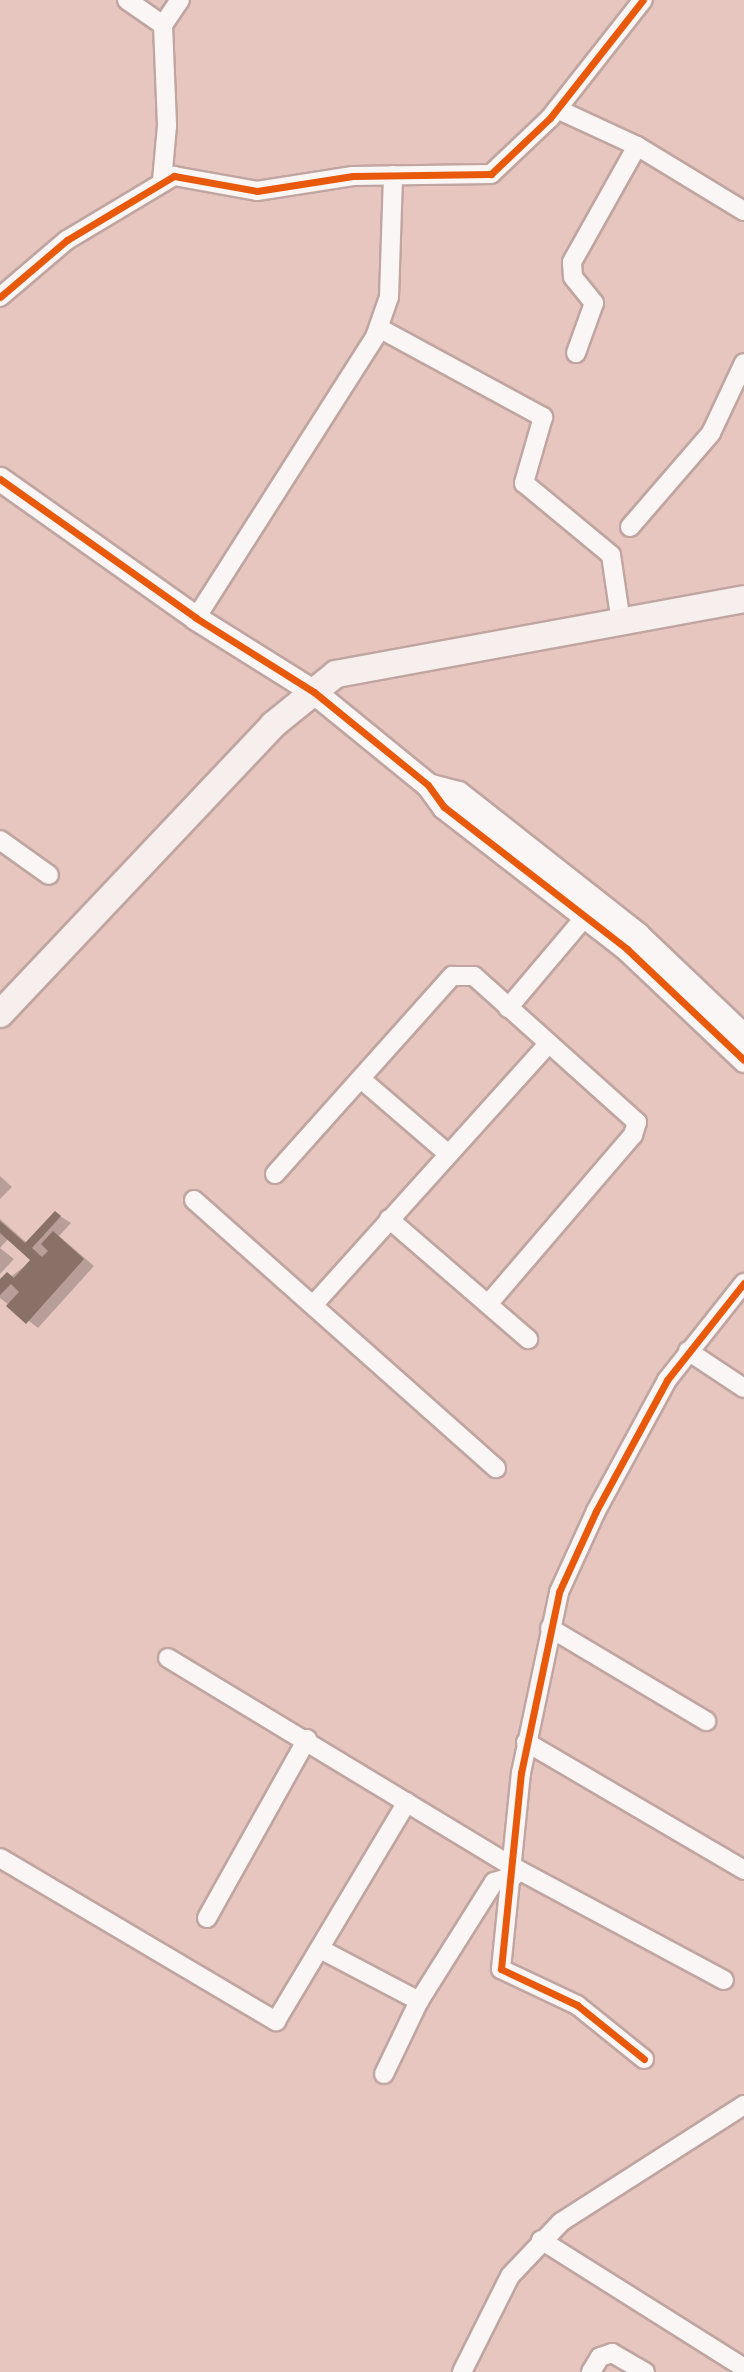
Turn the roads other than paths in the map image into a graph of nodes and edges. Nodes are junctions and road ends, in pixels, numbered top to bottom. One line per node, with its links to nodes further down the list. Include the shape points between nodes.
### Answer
1 (127, 0): 4 (street)
2 (180, 0): 4 (street)
3 (643, 0): 5 (street)
4 (163, 25): 8 (street, via 167,126)
5 (557, 109): 6 (street); 7 (street, via 491,174)
6 (637, 146): 9 (street); 12 (street, via 572,262 573,277 594,303)
7 (393, 175): 8 (street, via 257,191 197,176); 11 (street, via 389,297)
8 (162, 181): 10 (street, via 67,240)
9 (744, 211)
10 (0, 297)
11 (379, 328): 17 (street); 18 (street, via 543,417 524,483 611,555)
12 (576, 353)
13 (744, 363): 15 (street, via 711,433)
14 (0, 479): 17 (street)
15 (630, 527)
16 (744, 599): 18 (main road)
17 (196, 618): 19 (street)
18 (621, 623): 19 (main road, via 336,674)
19 (314, 692): 20 (street); 25 (main road, via 273,726)
20 (428, 785): 23 (street, via 444,807); 26 (street, via 458,793 626,925)
21 (0, 840): 22 (street)
22 (50, 874)
23 (585, 917): 24 (street); 28 (street)
24 (508, 1008): 27 (street); 29 (street, via 474,976 459,971)
25 (0, 1014)
26 (744, 1036)
27 (547, 1045): 30 (street); 36 (street, via 632,1116 637,1129)
28 (744, 1060)
29 (360, 1079): 30 (street); 31 (street)
30 (447, 1153): 33 (street)
31 (275, 1174)
32 (194, 1200): 35 (street)
33 (389, 1219): 35 (street); 36 (street)
34 (744, 1283): 38 (street)
35 (315, 1303): 40 (street)
36 (489, 1303): 37 (street)
37 (528, 1339)
38 (688, 1350): 39 (street); 41 (street, via 596,1511)
39 (744, 1388)
40 (496, 1468)
41 (550, 1628): 43 (street); 45 (street)
42 (168, 1658): 44 (street)
43 (706, 1721)
44 (307, 1738): 46 (street); 50 (street)
45 (526, 1742): 48 (street); 49 (street)
46 (407, 1802): 49 (street); 51 (street)
47 (0, 1858): 51 (street, via 267,2021 282,2018)
48 (744, 1870)
49 (514, 1872): 52 (street); 53 (street, via 494,1882); 54 (street, via 500,1960 505,1975 577,2005)
50 (207, 1918)
51 (322, 1950): 53 (street)
52 (724, 1980)
53 (419, 2001): 55 (street)
54 (645, 2059)
55 (384, 2074)
56 (744, 2105): 57 (street, via 587,2200)
57 (541, 2240): 58 (street); 59 (street, via 493,2303)
58 (744, 2368)
59 (463, 2372)
60 (591, 2372): 61 (street, via 600,2357 612,2353)
61 (645, 2372)

